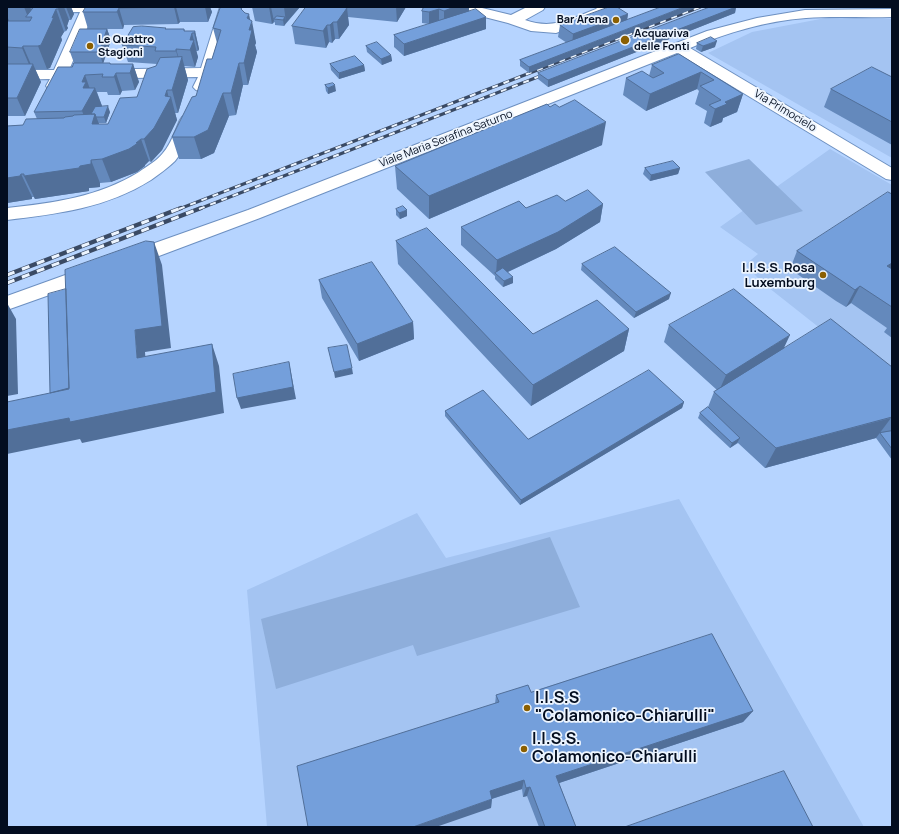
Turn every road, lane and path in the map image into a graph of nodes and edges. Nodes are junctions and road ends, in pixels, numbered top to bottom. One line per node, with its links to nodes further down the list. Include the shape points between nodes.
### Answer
1 (216, 7): 2 (street)
2 (225, 7): 12 (street)
3 (462, 7): 10 (street)
4 (538, 7): 10 (street)
5 (605, 7): 10 (street, via 601,12 556,29 531,27)
6 (89, 8): 7 (street); 8 (street); 13 (street)
7 (128, 8)
8 (7, 9)
9 (892, 12): 11 (street, Viale Maria Serafina Saturno, via 798,15 757,22 712,34)
10 (513, 20)
11 (678, 47): 16 (street, Via Primocielo); 18 (street, Viale Maria Serafina Saturno, via 254,214)
12 (207, 72): 13 (street); 17 (street, via 180,140 170,156 138,181 85,203)
13 (59, 74): 14 (street); 15 (street)
14 (7, 75)
15 (47, 102)
16 (892, 175)
17 (7, 214)
18 (7, 303)

